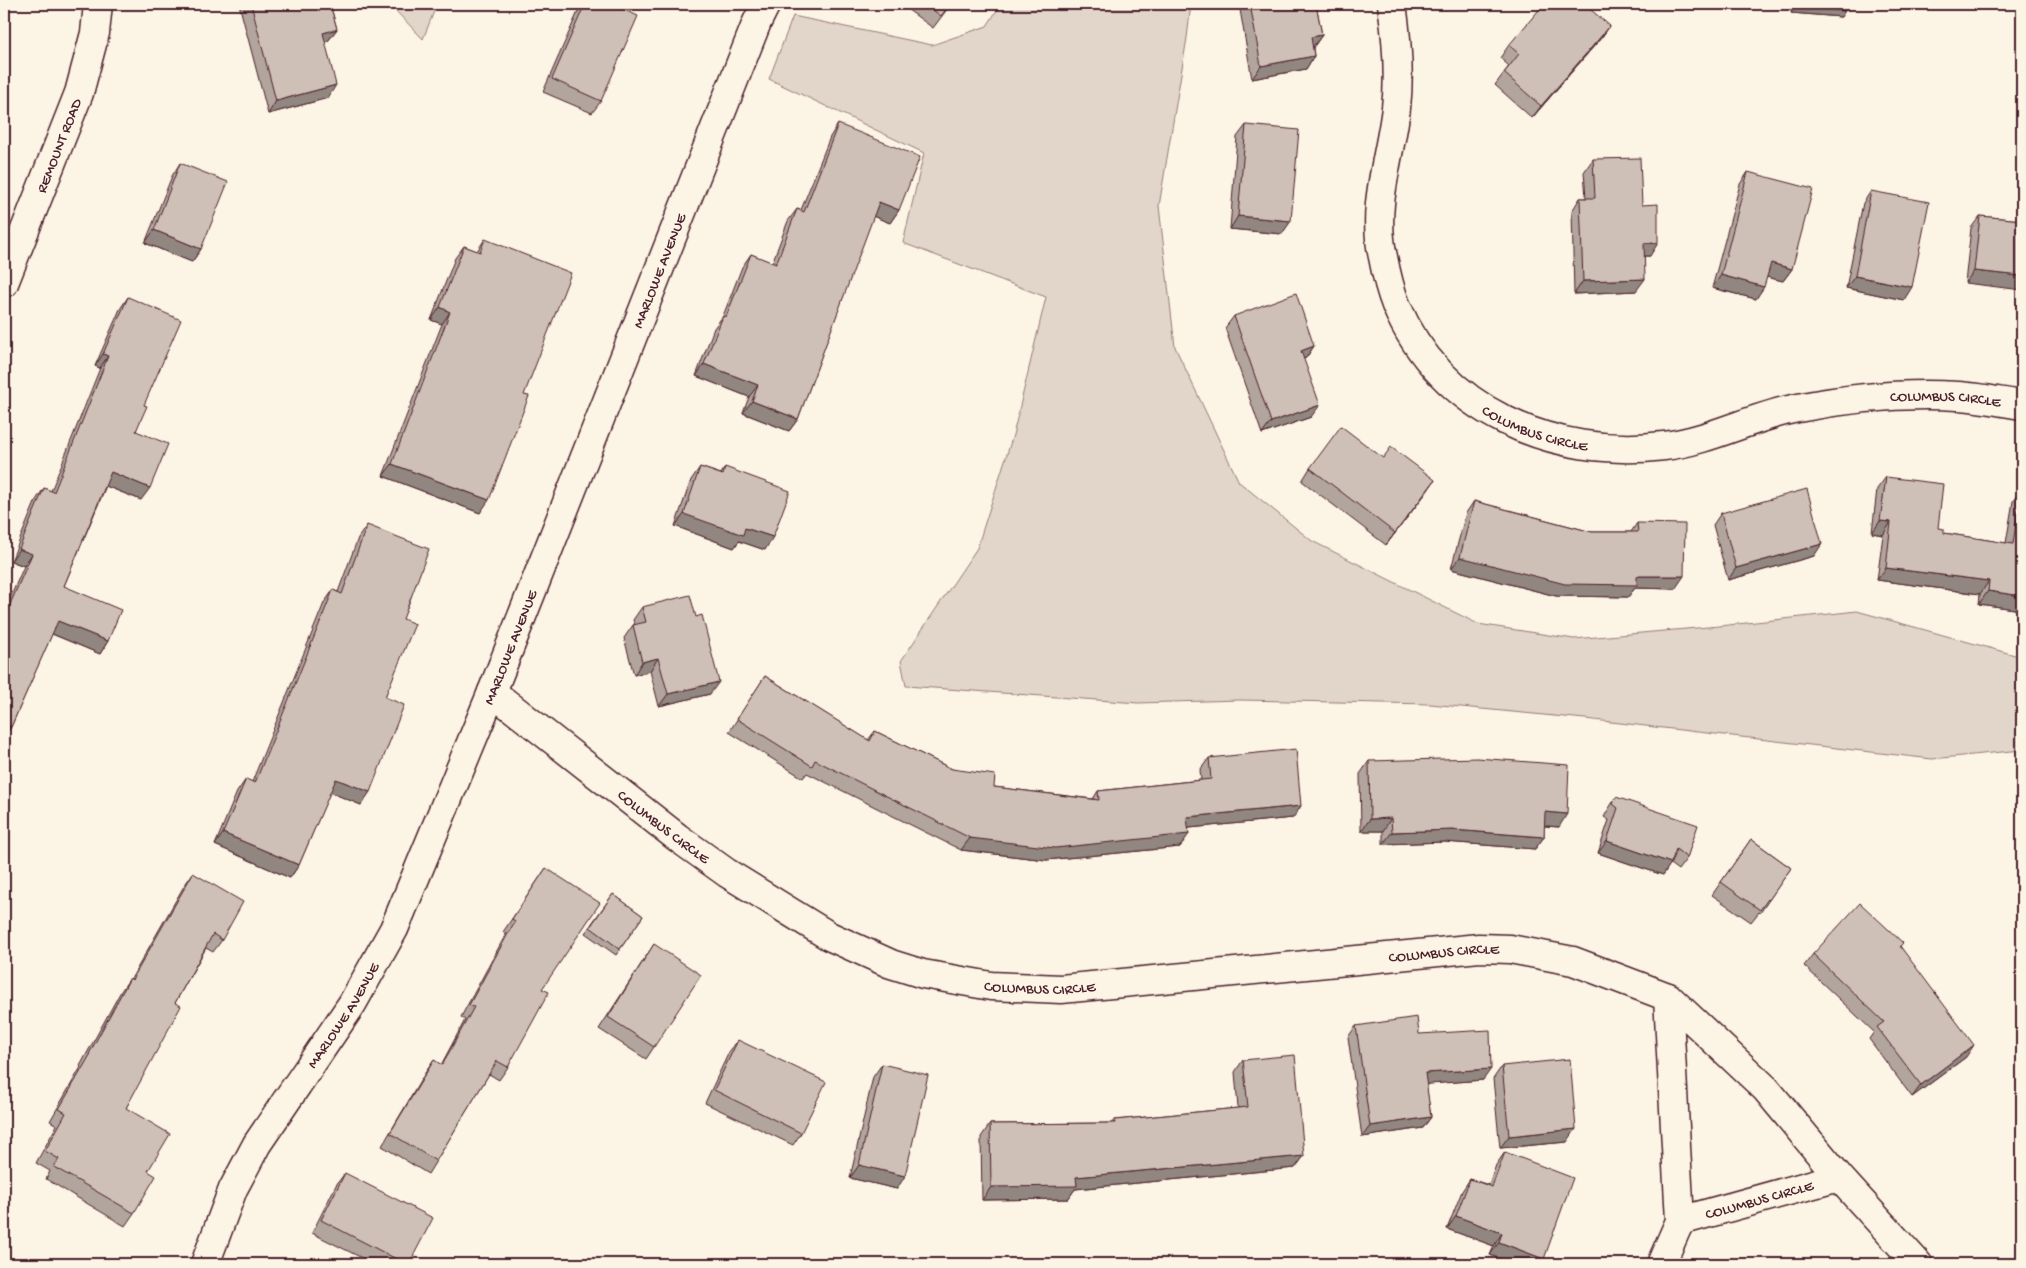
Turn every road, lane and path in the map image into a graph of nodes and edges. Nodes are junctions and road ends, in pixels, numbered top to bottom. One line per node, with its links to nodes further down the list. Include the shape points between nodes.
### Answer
1 (98, 4): 4 (street, REMOUNT ROAD, via 95,32 78,93)
2 (766, 4): 6 (street, MARLOWE AVENUE)
3 (1392, 4): 5 (street, COLUMBUS CIRCLE, via 1398,64 1396,108 1382,181 1379,231 1382,255 1396,304 1434,367 1492,415 1560,442 1612,449 1665,446 1796,408 1883,397 1959,396)
4 (4, 283)
5 (2022, 405)
6 (492, 692): 7 (street, COLUMBUS CIRCLE, via 727,873 829,936 891,964 923,974 991,986 1061,988 1479,948 1510,949 1573,961); 10 (street, MARLOWE AVENUE, via 394,929 352,1004 257,1144 233,1189)
7 (1668, 997): 8 (street, COLUMBUS CIRCLE, via 1766,1089); 9 (street)
8 (1839, 1177): 9 (street, COLUMBUS CIRCLE); 12 (street, COLUMBUS CIRCLE)
9 (1680, 1221): 11 (street)
10 (205, 1264)
11 (1661, 1264)
12 (1918, 1264)

